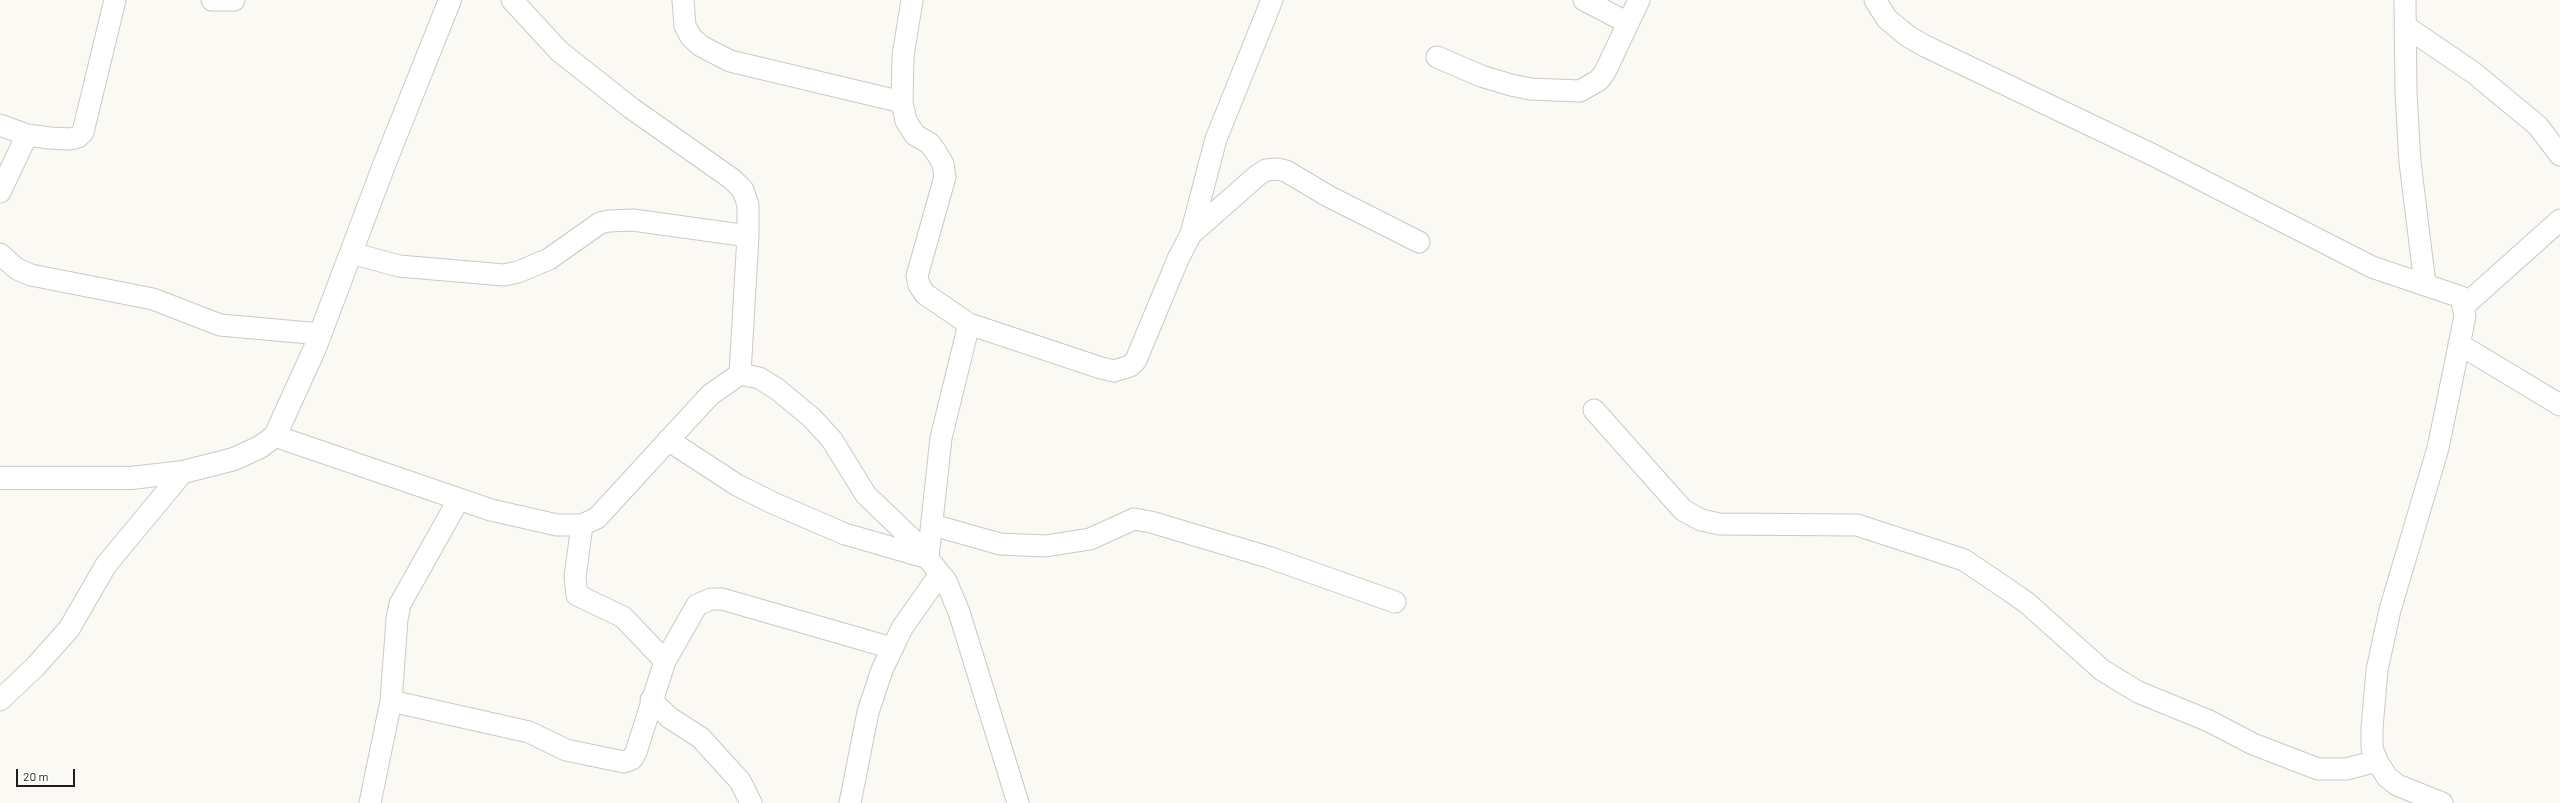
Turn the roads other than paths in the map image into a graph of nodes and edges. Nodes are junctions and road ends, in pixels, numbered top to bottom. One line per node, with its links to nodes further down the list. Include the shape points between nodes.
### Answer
1 (115, 0): 18 (street, via 83,132 70,140)
2 (212, 0): 3 (street)
3 (234, 0)
4 (512, 0): 23 (street, via 559,51 631,108 732,179 743,190 748,205)
5 (683, 0): 16 (street, via 684,26 691,37 701,46 730,62)
6 (912, 0): 16 (street, via 903,56)
7 (1272, 0): 22 (street, via 1216,139)
8 (1584, 0): 13 (street)
9 (1639, 0): 13 (street)
10 (1875, 0): 27 (street, via 1888,19 1909,38 1924,46 2153,155 2353,258 2372,267)
11 (2405, 0): 14 (street)
12 (447, 1): 25 (street)
13 (1628, 23): 15 (street, via 1605,72 1599,80 1580,91 1544,90 1511,85 1481,76)
14 (2405, 26): 19 (street, via 2474,73 2538,126); 27 (street, via 2410,162)
15 (1437, 57)
16 (902, 102): 29 (street, via 906,121 915,135 929,143 936,152 943,164 945,177 917,276 919,286 925,294)
17 (0, 125): 18 (street)
18 (27, 135): 20 (street)
19 (2560, 155)
20 (0, 192)
21 (2560, 220): 28 (street)
22 (1191, 234): 24 (street, via 1258,175 1266,170 1277,169 1286,170 1328,196); 29 (street, via 1136,360 1130,366 1114,371 1101,368)
23 (748, 236): 25 (street, via 633,220 609,221 600,223 549,259 504,275 398,266); 32 (street)
24 (1419, 242)
25 (351, 253): 30 (street)
26 (0, 254): 30 (street, via 17,269 31,275 152,299 220,325)
27 (2425, 284): 28 (street, via 2454,293 2461,297)
28 (2464, 305): 31 (street, via 2465,316)
29 (969, 324): 41 (street, via 941,438)
30 (321, 334): 35 (street)
31 (2459, 344): 33 (street); 49 (street, via 2438,448 2398,574 2382,642 2372,728 2372,748)
32 (740, 374): 36 (street, via 710,395); 42 (street, via 759,378 777,389 812,418 832,440 866,495 912,539)
33 (2560, 405)
34 (1594, 410): 49 (street, via 1672,500 1701,520 1720,524 1857,526 1964,560 2027,603 2102,670 2138,692 2209,721 2253,744 2318,769 2346,769)
35 (275, 436): 37 (street, via 260,447 234,459); 39 (street)
36 (668, 440): 40 (street, via 597,518); 42 (street, via 737,485 773,503 845,534)
37 (183, 472): 38 (street, via 131,478); 46 (street, via 106,565 69,629 34,668)
38 (0, 478)
39 (459, 499): 40 (street, via 491,510 550,523); 48 (street, via 400,604)
40 (582, 525): 45 (street, via 575,576 578,595 623,617)
41 (933, 525): 42 (street); 43 (street, via 1000,544 1046,546 1090,539 1134,519 1268,556)
42 (934, 566): 44 (street); 53 (street, via 959,612)
43 (1395, 602)
44 (892, 648): 45 (street, via 722,599 711,599 697,605); 52 (street, via 872,696)
45 (665, 661): 47 (street)
46 (0, 700)
47 (651, 700): 48 (street, via 636,752 632,758 624,762 566,750 529,732); 51 (street, via 670,718 701,738 710,747 740,781)
48 (391, 701): 50 (street)
49 (2377, 761): 54 (street, via 2387,777 2398,785)
50 (370, 803)
51 (751, 803)
52 (850, 803)
53 (1018, 803)
54 (2442, 803)

